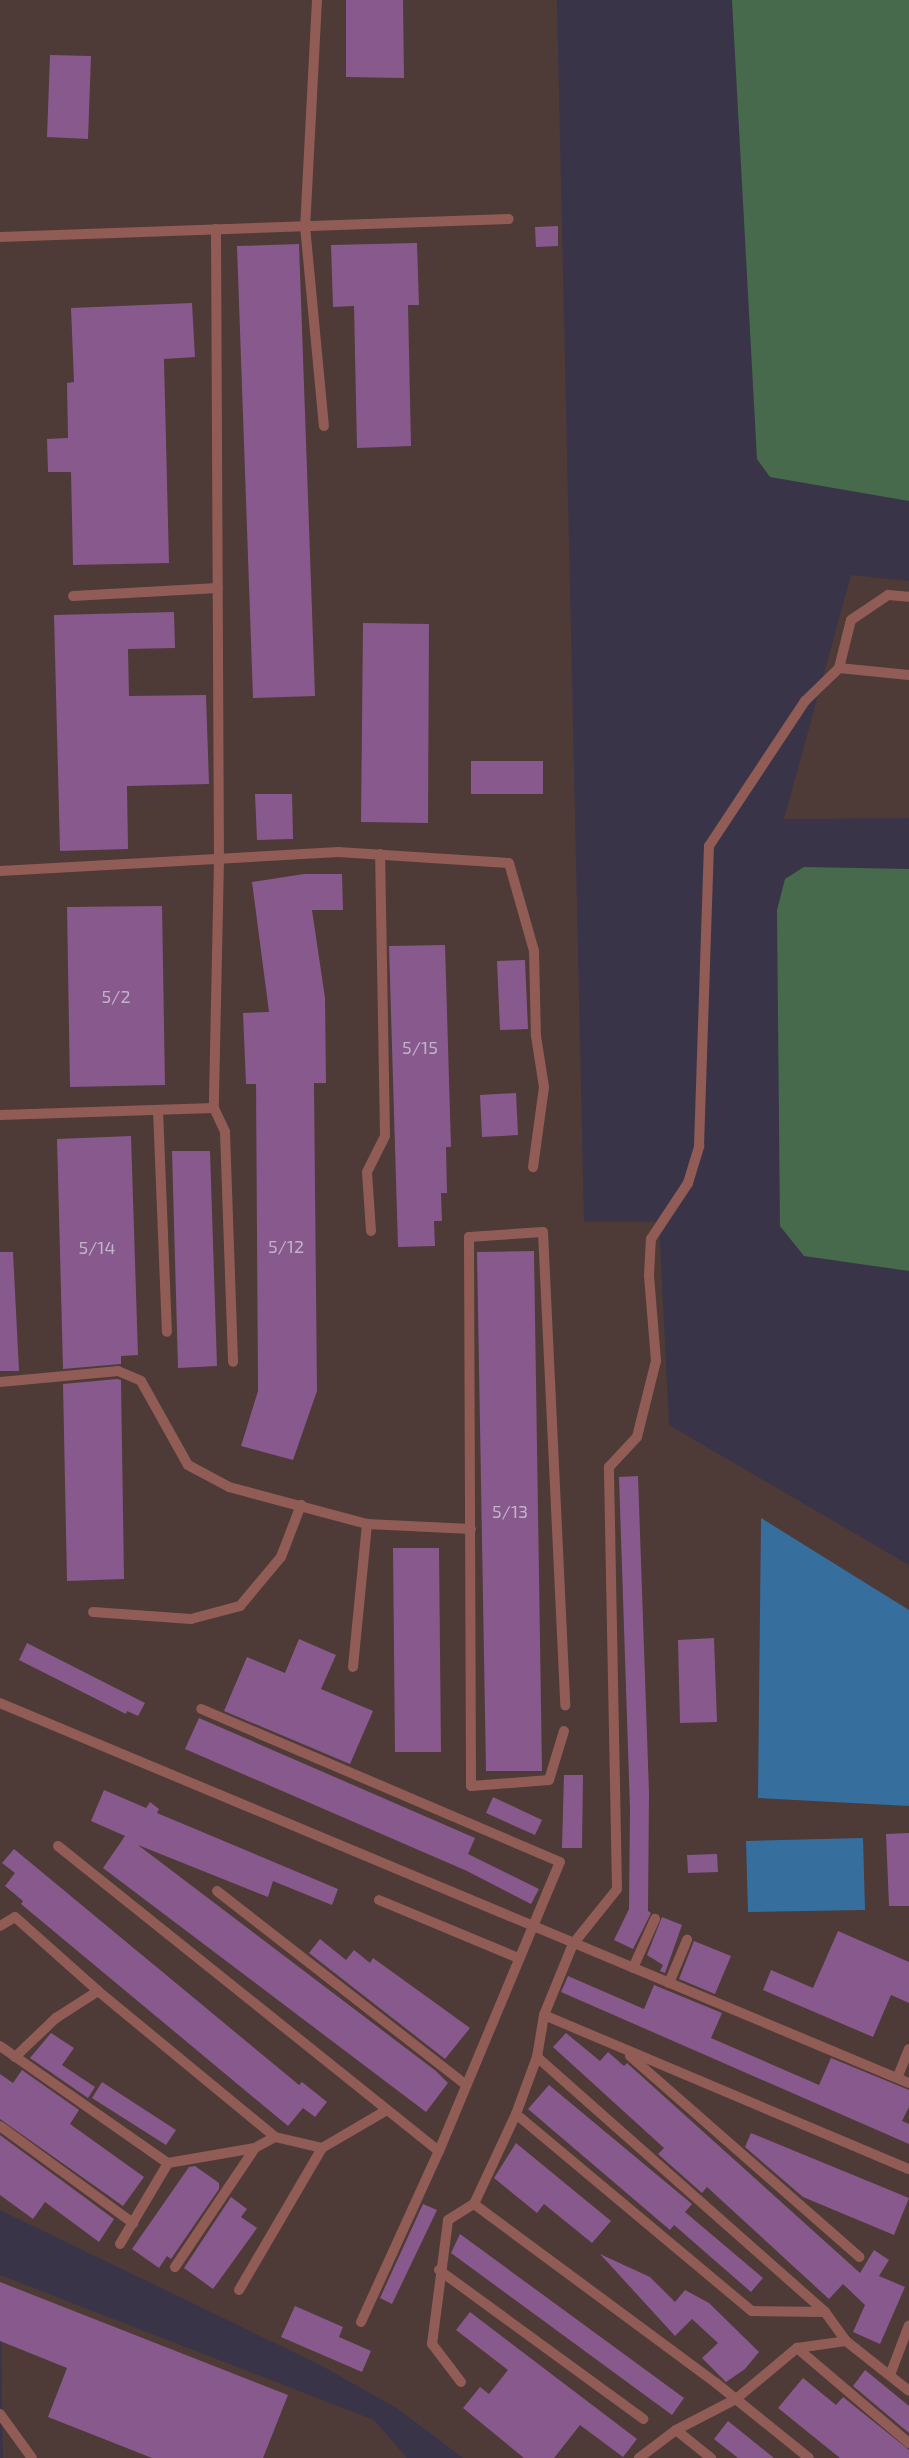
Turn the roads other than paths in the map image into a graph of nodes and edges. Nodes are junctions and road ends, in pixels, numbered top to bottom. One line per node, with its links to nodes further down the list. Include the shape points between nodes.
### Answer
1 (317, 0): 3 (lane)
2 (509, 219): 3 (lane)
3 (306, 226): 4 (lane); 6 (lane)
4 (216, 229): 5 (lane); 7 (lane)
5 (0, 237)
6 (324, 426)
7 (218, 588): 8 (lane); 13 (lane)
8 (73, 596)
9 (909, 597): 10 (lane, via 888,595 851,620)
10 (839, 668): 11 (lane); 39 (lane, via 806,701 709,846 699,1146 688,1183 651,1239 649,1275 656,1361 637,1437 609,1467 617,1889)
11 (909, 675)
12 (380, 854): 13 (lane, via 338,852); 18 (lane, via 509,863 534,951 536,1036 544,1087); 19 (lane, via 385,1136 368,1172)
13 (219, 859): 14 (lane); 15 (lane)
14 (0, 871)
15 (214, 1108): 16 (lane); 21 (lane, via 225,1132)
16 (158, 1110): 17 (lane); 20 (lane)
17 (0, 1115)
18 (533, 1167)
19 (371, 1231)
20 (167, 1332)
21 (233, 1362)
22 (0, 1382): 23 (lane, via 118,1371 141,1381 188,1465 229,1487)
23 (301, 1505): 24 (lane); 26 (lane, via 281,1557 240,1606 191,1619)
24 (367, 1524): 25 (lane); 27 (lane)
25 (471, 1529): 29 (lane, via 469,1237 543,1232); 31 (lane, via 471,1786 549,1780)
26 (93, 1612)
27 (352, 1667)
28 (0, 1703): 37 (lane)
29 (565, 1705)
30 (201, 1709): 37 (lane, via 560,1862)
31 (564, 1731)
32 (58, 1846): 53 (lane)
33 (217, 1891): 52 (lane)
34 (379, 1900): 40 (lane)
35 (655, 1919): 41 (lane)
36 (0, 1926): 43 (lane, via 15,1917)
37 (531, 1928): 39 (lane); 40 (lane)
38 (687, 1940): 42 (lane)
39 (573, 1944): 41 (lane); 44 (lane)
40 (518, 1958): 52 (lane)
41 (633, 1968): 42 (lane)
42 (669, 1983): 50 (lane)
43 (98, 1991): 48 (lane, via 56,2018); 56 (lane)
44 (544, 2014): 47 (lane); 49 (lane)
45 (0, 2046): 48 (lane)
46 (909, 2049): 50 (lane)
47 (623, 2050): 61 (lane); 65 (lane)
48 (15, 2057): 60 (lane)
49 (537, 2057): 54 (lane); 69 (lane)
50 (898, 2076): 51 (lane)
51 (909, 2083)
52 (466, 2085): 59 (lane)
53 (387, 2110): 58 (lane); 59 (lane)
54 (516, 2114): 62 (lane); 69 (lane, via 752,2311)
55 (0, 2126): 63 (lane)
56 (275, 2137): 57 (lane); 58 (lane)
57 (255, 2148): 60 (lane); 66 (lane)
58 (322, 2148): 68 (lane)
59 (439, 2151): 70 (lane)
60 (168, 2163): 63 (lane)
61 (909, 2169)
62 (474, 2204): 67 (lane, via 448,2220); 77 (lane)
63 (133, 2223): 64 (lane)
64 (120, 2244)
65 (860, 2257)
66 (175, 2267)
67 (439, 2270): 75 (lane, via 432,2344); 79 (lane)
68 (239, 2290)
69 (825, 2312): 72 (lane)
70 (361, 2322)
71 (909, 2325): 74 (lane)
72 (846, 2341): 73 (lane); 74 (lane)
73 (798, 2348): 77 (lane); 81 (lane)
74 (890, 2375): 76 (lane)
75 (461, 2382)
76 (909, 2391)
77 (736, 2399): 80 (lane); 85 (lane)
78 (0, 2414): 82 (lane)
79 (643, 2419)
80 (676, 2430): 83 (lane); 84 (lane)
81 (909, 2443)
82 (32, 2458)
83 (639, 2458)
84 (711, 2458)
85 (809, 2458)

